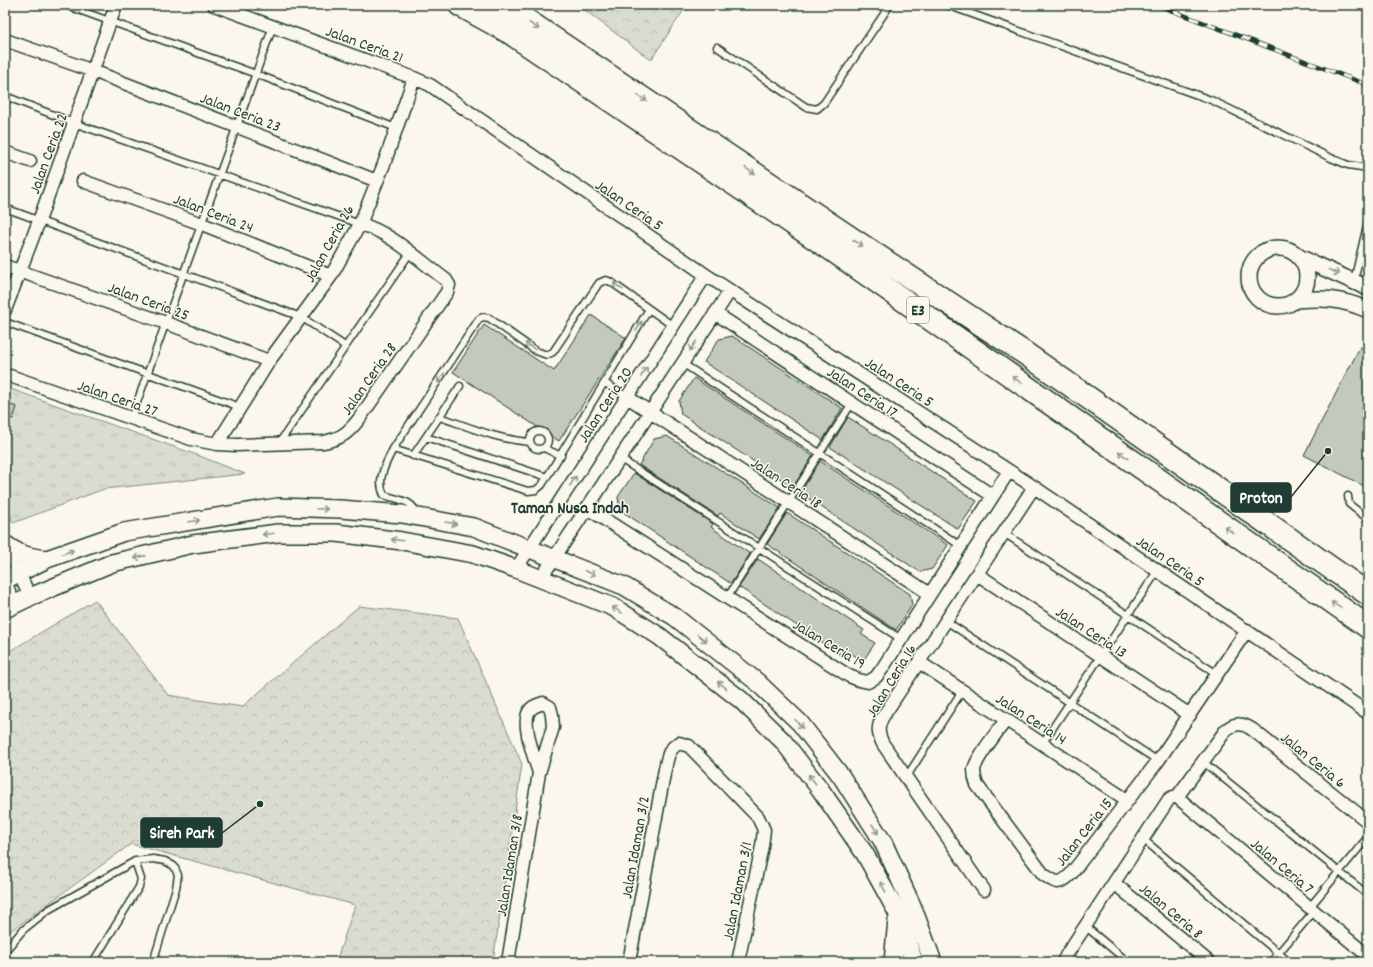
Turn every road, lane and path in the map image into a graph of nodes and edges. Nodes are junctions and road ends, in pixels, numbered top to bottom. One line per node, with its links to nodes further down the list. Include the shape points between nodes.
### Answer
1 (65, 5): 8 (lane)
2 (116, 5): 8 (street, Jalan Ceria 22)
3 (214, 5): 9 (street, Jalan Ceria 21)
4 (460, 5): 100 (highway, E3, one-way to 4, via 832,250 509,32)
5 (501, 5): 94 (highway, E3, one-way to 94, via 1026,354)
6 (890, 5): 11 (lane, via 824,103 817,109 806,107)
7 (947, 5): 21 (lane, via 1211,100 1331,158 1348,165)
8 (110, 21): 12 (street, Jalan Ceria 22); 13 (lane)
9 (273, 26): 13 (lane); 14 (street, Jalan Ceria 21)
10 (5, 40): 12 (street, Jalan Ceria 23)
11 (717, 47)
12 (93, 71): 16 (street, Jalan Ceria 22); 17 (street, Jalan Ceria 23)
13 (256, 74): 17 (lane); 18 (lane)
14 (414, 78): 18 (street, Jalan Ceria 26); 35 (street, Jalan Ceria 5, via 430,86)
15 (5, 96): 16 (lane)
16 (74, 123): 22 (lane); 26 (street, Jalan Ceria 22)
17 (237, 126): 22 (lane); 24 (street, Jalan Ceria 23)
18 (396, 128): 24 (street, Jalan Ceria 26)
19 (5, 152): 20 (street)
20 (30, 161)
21 (1368, 168)
22 (220, 174): 28 (lane); 29 (lane)
23 (83, 181): 28 (street, Jalan Ceria 24)
24 (377, 181): 29 (street, Jalan Ceria 26)
25 (5, 208): 26 (lane)
26 (39, 221): 33 (street, Jalan Ceria 22); 34 (lane)
27 (1368, 221): 37 (lane)
28 (202, 224): 34 (lane); 36 (street, Jalan Ceria 24)
29 (360, 224): 30 (street, Jalan Ceria 28, via 390,238); 36 (street, Jalan Ceria 26)
30 (410, 253): 49 (lane); 64 (street, Jalan Ceria 28, via 446,280 449,286 447,292 359,419 345,435 324,442)
31 (1299, 257): 37 (street, one-way to 37); 40 (street, via 1307,274 1306,284); 40 (street, via 1291,251 1273,248 1256,257 1249,274 1250,284 1260,300 1278,306)
32 (5, 266): 33 (street, Jalan Ceria 25)
33 (19, 271): 42 (street, Jalan Ceria 22); 47 (street, Jalan Ceria 25)
34 (184, 274): 45 (lane); 47 (lane)
35 (706, 275): 39 (street, Jalan Ceria 5); 48 (street, Jalan Ceria 20)
36 (331, 276): 45 (street, Jalan Ceria 26)
37 (1354, 281): 38 (street)
38 (1368, 288)
39 (730, 291): 44 (street); 72 (street, Jalan Ceria 5)
40 (1296, 300): 43 (street, via 1327,298)
41 (650, 309): 48 (lane); 54 (lane, one-way to 41); 67 (lane, one-way to 67, via 611,282 606,280 599,283 553,352 547,354 536,351 489,318 483,317)
42 (5, 310)
43 (1368, 310)
44 (715, 313): 51 (street, one-way to 51); 57 (street, Jalan Ceria 17)
45 (301, 317): 49 (lane); 50 (street, Jalan Ceria 26)
46 (5, 322): 52 (lane)
47 (166, 323): 50 (street, Jalan Ceria 25); 52 (lane)
48 (673, 326): 56 (street, Jalan Ceria 20, one-way to 48)
49 (345, 346): 64 (lane)
50 (269, 361): 58 (street, Jalan Ceria 26)
51 (682, 363): 59 (street); 68 (lane)
52 (148, 374): 58 (lane); 61 (lane)
53 (10, 376): 61 (street, Jalan Ceria 27)
54 (605, 383): 56 (lane); 70 (lane)
55 (460, 386): 60 (lane)
56 (627, 398): 59 (street, Jalan Ceria 18); 85 (street, Jalan Ceria 20, one-way to 56)
57 (852, 403): 68 (lane); 75 (street, Jalan Ceria 17)
58 (240, 407): 65 (street)
59 (650, 412): 71 (street); 77 (street, Jalan Ceria 18)
60 (440, 416): 62 (lane); 63 (lane, via 499,437)
61 (132, 419): 65 (street, Jalan Ceria 27, via 191,439)
62 (426, 438): 69 (lane); 73 (lane)
63 (530, 442): 66 (lane, via 535,448); 66 (lane, via 533,433 542,431 547,434 549,440)
64 (279, 443): 65 (street, Jalan Ceria 28)
65 (217, 444)
66 (544, 448): 70 (lane)
67 (393, 449): 69 (lane); 79 (lane, via 382,472 381,489 384,495 413,506 416,511)
68 (820, 453): 77 (lane); 83 (lane)
69 (413, 456): 73 (lane, via 528,491 536,490)
70 (561, 456): 73 (lane)
71 (619, 458): 78 (street); 84 (lane)
72 (1009, 471): 74 (street, Jalan Ceria 5); 75 (street, Jalan Ceria 19)
73 (547, 477)
74 (1034, 487): 81 (street, Jalan Ceria 16); 89 (street, Jalan Ceria 5)
75 (993, 496): 83 (street, Jalan Ceria 19)
76 (1348, 496): 80 (lane, via 1349,504)
77 (789, 502): 84 (lane); 93 (street, Jalan Ceria 18)
78 (587, 508): 86 (street); 96 (street, Jalan Ceria 19)
79 (415, 517): 85 (main road, one-way to 85, via 474,527); 87 (main road, one-way to 79, via 124,532 278,507 340,509)
80 (1368, 519)
81 (1004, 533): 90 (street, Jalan Ceria 16); 98 (lane)
82 (5, 544): 87 (main road, via 28,557); 91 (street)
83 (961, 546): 93 (street, Jalan Ceria 19)
84 (759, 548): 96 (lane); 102 (lane)
85 (530, 549): 86 (main road); 88 (street, Jalan Ceria 20)
86 (554, 558): 92 (street); 140 (main road, one-way to 140, via 624,586 675,617 756,681 800,724 841,776 883,842 913,908)
87 (47, 559): 91 (main road)
88 (516, 569): 92 (main road); 95 (main road, one-way to 95, via 473,554 402,540 336,533 278,533 193,544 112,563)
89 (1158, 570): 98 (lane); 101 (street, Jalan Ceria 5)
90 (977, 574): 99 (street, Jalan Ceria 16); 103 (street, Jalan Ceria 13)
91 (10, 578): 95 (street); 97 (street)
92 (541, 578): 128 (main road, one-way to 92, via 865,854 820,790 783,741 741,700 659,636 613,607)
93 (930, 594): 102 (street, Jalan Ceria 19)
94 (1368, 594)
95 (30, 597): 97 (main road)
96 (727, 598): 102 (street, Jalan Ceria 19, via 859,680 868,682 876,677)
97 (10, 607)
98 (1128, 615): 103 (lane); 105 (lane)
99 (946, 621): 104 (street, Jalan Ceria 16); 107 (lane)
100 (1368, 627)
101 (1247, 630): 105 (street, Jalan Ceria 15); 108 (street, Jalan Ceria 5)
102 (901, 639)
103 (1101, 656): 107 (lane); 109 (street, Jalan Ceria 13)
104 (919, 662): 106 (street, Jalan Ceria 14); 116 (street, Jalan Ceria 16, via 882,718 878,730 883,744)
105 (1217, 674): 109 (street, Jalan Ceria 15)
106 (962, 691): 110 (street, Jalan Ceria 14); 116 (lane)
107 (1070, 703): 112 (lane); 113 (lane)
108 (1368, 713)
109 (1190, 715): 113 (street, Jalan Ceria 15)
110 (1006, 720): 112 (street, Jalan Ceria 14); 118 (street, Jalan Ceria 15, via 978,762 974,778 983,794 1043,874 1050,879 1058,883 1071,874)
111 (679, 743): 136 (street, Jalan Idaman 3/2, via 672,747 668,755); 137 (street, Jalan Idaman 3/1, via 689,746 758,817 764,830)
112 (1042, 744): 118 (street, Jalan Ceria 14)
113 (1158, 761): 118 (street, Jalan Ceria 15)
114 (1202, 761): 117 (street); 119 (street, Jalan Ceria 6, via 1232,725 1246,726); 123 (lane)
115 (539, 773): 115 (street, Jalan Idaman 3/8, via 526,724 528,711 543,703 550,707 553,727); 135 (street, Jalan Idaman 3/8)
116 (905, 776): 125 (street, Jalan Ceria 16)
117 (1177, 798): 121 (street, via 1169,799); 127 (street, Jalan Ceria 7)
118 (1127, 800)
119 (1368, 822)
120 (1368, 837): 123 (lane)
121 (1143, 839): 124 (street); 131 (lane)
122 (135, 861): 130 (lane, via 48,910 23,930); 133 (lane, via 141,879 139,887); 134 (lane, via 153,859 165,862 174,866 178,875)
123 (1339, 872): 126 (lane); 127 (lane)
124 (1114, 883): 129 (street); 143 (street, Jalan Ceria 8)
125 (984, 890)
126 (1368, 895)
127 (1312, 910): 131 (lane); 132 (street, Jalan Ceria 7)
128 (898, 914): 138 (main road); 139 (main road)
129 (1085, 926): 141 (street); 142 (lane)
130 (5, 951)
131 (1279, 954): 144 (lane); 145 (lane)
132 (1368, 956)
133 (93, 962)
134 (153, 962)
135 (508, 962)
136 (629, 962)
137 (738, 962)
138 (893, 962)
139 (914, 962)
140 (933, 962)
141 (1063, 962)
142 (1128, 962)
143 (1209, 962)
144 (1272, 962)
145 (1289, 962)

